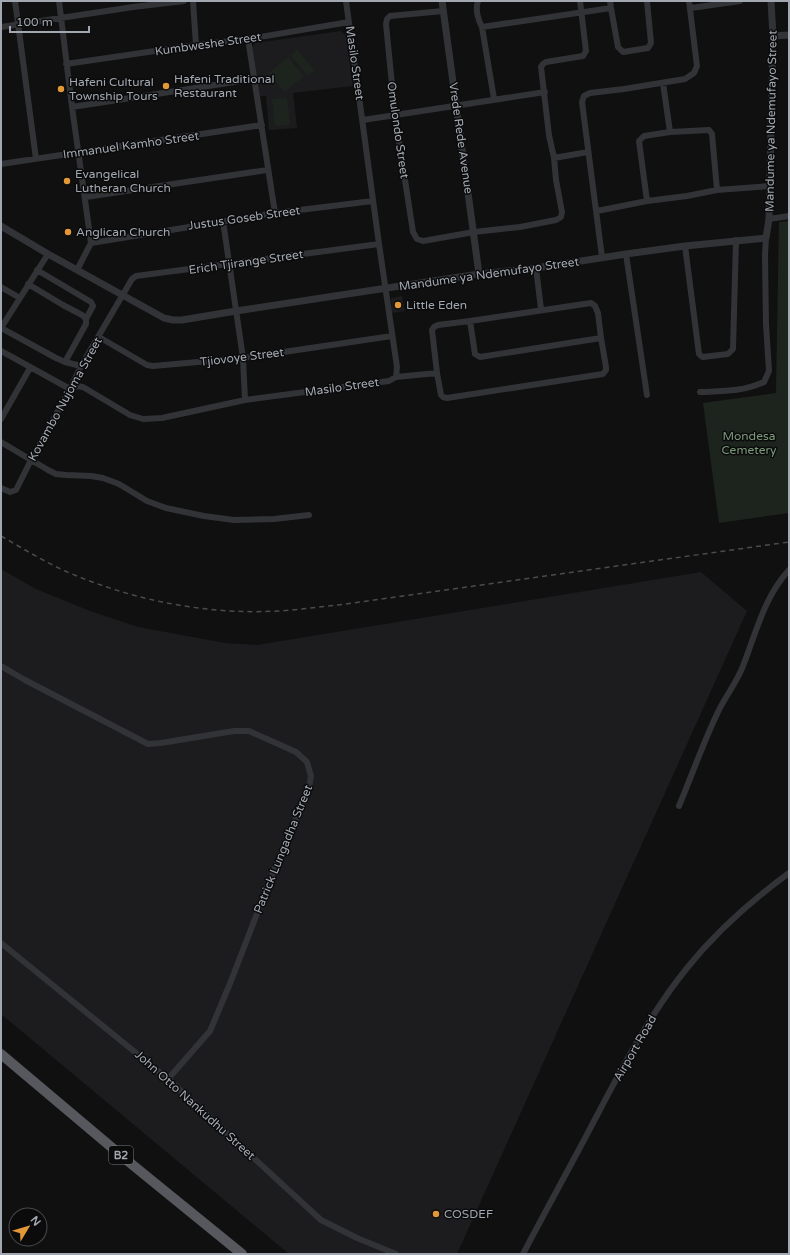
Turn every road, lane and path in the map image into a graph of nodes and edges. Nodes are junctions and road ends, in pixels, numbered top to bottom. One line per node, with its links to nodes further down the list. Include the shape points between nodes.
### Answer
1 (15, 1): 20 (street)
2 (59, 1): 18 (street)
3 (184, 1): 18 (street)
4 (193, 1): 26 (street)
5 (346, 1): 19 (street, Masilo Street)
6 (442, 1): 16 (street, Vrede Rede Avenue)
7 (478, 1): 22 (street, via 476,5)
8 (580, 1): 17 (street)
9 (610, 1): 14 (street)
10 (647, 1): 14 (street, via 651,43 648,48 623,52 620,50)
11 (689, 1): 15 (street)
12 (740, 1): 15 (street)
13 (770, 1): 24 (street, Mandume ya Ndemufayo Street)
14 (610, 8): 17 (street)
15 (691, 8): 29 (street, via 697,66 694,73 685,79)
16 (443, 11): 32 (street, Vrede Rede Avenue); 34 (street, Omulondo Street, via 390,16 387,19)
17 (581, 13): 22 (street); 30 (street, via 585,54 543,64 541,67)
18 (61, 18): 20 (street); 27 (street)
19 (349, 22): 25 (street, Kumbweshe Street); 35 (street, Masilo Street)
20 (18, 24): 21 (street); 41 (street)
21 (1, 27)
22 (482, 27): 31 (street)
23 (789, 35): 24 (street)
24 (773, 36): 44 (street, Mandume ya Ndemufayo Street)
25 (248, 39): 26 (street, Kumbweshe Street); 28 (street)
26 (196, 45): 27 (street, Kumbweshe Street)
27 (66, 64): 33 (street)
28 (254, 79): 33 (street); 36 (street)
29 (663, 83): 37 (street); 38 (street, via 584,96 582,102)
30 (545, 92): 31 (street); 40 (street)
31 (494, 99): 32 (street)
32 (457, 104): 34 (street); 55 (street, Vrede Rede Avenue)
33 (72, 107): 39 (street)
34 (395, 115): 35 (street); 55 (street, Omulondo Street, via 413,232 417,239 423,241)
35 (363, 120): 47 (street, Masilo Street)
36 (262, 125): 39 (street, Immanuel Kamho Street); 43 (street)
37 (670, 132): 45 (street, via 709,130 712,134); 48 (street, via 644,136 639,141)
38 (588, 152): 40 (street); 49 (street)
39 (79, 153): 41 (street, Immanuel Kamho Street); 46 (street)
40 (554, 158): 55 (street, via 561,217 520,227)
41 (36, 159): 42 (street, Immanuel Kamho Street)
42 (1, 164)
43 (267, 170): 46 (street); 50 (street)
44 (769, 186): 45 (street); 52 (street, Mandume ya Ndemufayo Street)
45 (717, 190): 48 (street)
46 (86, 197): 58 (street)
47 (373, 201): 50 (street, Justus Goseb Street); 59 (street, Masilo Street)
48 (647, 201): 49 (street)
49 (597, 210): 63 (street)
50 (275, 213): 53 (street, Justus Goseb Street)
51 (789, 216): 52 (street)
52 (769, 219): 56 (street, Mandume ya Ndemufayo Street)
53 (223, 221): 58 (street, Justus Goseb Street); 64 (street)
54 (1, 226): 61 (street, Mandume ya Ndemufayo Street)
55 (474, 232): 68 (street, Vrede Rede Avenue)
56 (766, 238): 57 (street, Mandume ya Ndemufayo Street); 90 (street, via 768,371 764,382 736,391)
57 (736, 240): 60 (street, Mandume ya Ndemufayo Street); 60 (street, via 733,349 728,354 704,357 699,354)
58 (91, 243): 67 (street)
59 (379, 244): 64 (street, Erich Tjirange Street); 71 (street, Masilo Street)
60 (685, 246): 62 (street, Mandume ya Ndemufayo Street)
61 (48, 254): 66 (street); 67 (street, Mandume ya Ndemufayo Street)
62 (626, 254): 63 (street, Mandume ya Ndemufayo Street); 91 (street)
63 (602, 258): 65 (street, Mandume ya Ndemufayo Street)
64 (229, 265): 72 (street, Erich Tjirange Street, via 136,276); 75 (street)
65 (536, 268): 68 (street, Mandume ya Ndemufayo Street); 74 (street)
66 (38, 270): 69 (street); 76 (street, via 91,302 93,306)
67 (77, 270): 72 (street, Mandume ya Ndemufayo Street)
68 (479, 274): 71 (street, Mandume ya Ndemufayo Street)
69 (28, 284): 73 (street); 76 (street)
70 (1, 287): 73 (street)
71 (386, 288): 75 (street, Mandume ya Ndemufayo Street); 79 (street, Masilo Street)
72 (123, 295): 75 (street, Mandume ya Ndemufayo Street, via 164,318 173,320); 80 (street, Kovambo Nujoma Street)
73 (20, 298): 78 (street)
74 (542, 309): 77 (street); 81 (street, via 591,303 598,313)
75 (236, 311): 83 (street)
76 (86, 319): 84 (street, via 86,324)
77 (470, 321): 81 (street, via 475,354 480,357); 87 (street, via 438,325 432,330)
78 (1, 328): 84 (street)
79 (392, 336): 83 (street, Tjiovoye Street); 88 (street, Masilo Street, via 398,367)
80 (99, 337): 83 (street, Tjiovoye Street, via 153,366); 85 (street, Kovambo Nujoma Street)
81 (601, 338): 87 (street, via 606,367 603,374 447,398 441,394)
82 (1, 351): 86 (street, Masilo Street)
83 (243, 358): 92 (street)
84 (65, 362): 85 (street)
85 (81, 366): 89 (street, Kovambo Nujoma Street)
86 (30, 368): 89 (street, Masilo Street); 93 (street)
87 (437, 373): 88 (street)
88 (396, 377): 92 (street, Masilo Street, via 389,381)
89 (70, 389): 92 (street, Masilo Street, via 83,387 130,415 143,419 162,418); 95 (street, Kovambo Nujoma Street)
90 (700, 392)
91 (647, 395)
92 (246, 400)
93 (1, 419)
94 (1, 442): 95 (street)
95 (31, 460): 96 (street, Kovambo Nujoma Street, via 16,490 10,492); 97 (street, via 56,474 103,478 119,484 147,501 204,516 234,520)
96 (1, 488)
97 (309, 515)
98 (789, 570): 100 (street, via 769,599 742,668 718,712)
99 (1, 666): 104 (street, Patrick Lungadha Street, via 148,744 249,731 296,752 307,762 312,776 309,788 210,1031)
100 (679, 806)
101 (789, 873): 107 (street, Airport Road, via 741,911 710,942 670,991 620,1073)
102 (1, 943): 104 (street, John Otto Nankudhu Street)
103 (1, 1054): 105 (highway, B2)
104 (168, 1079): 106 (street, John Otto Nankudhu Street, via 321,1220)
105 (242, 1254)
106 (396, 1254)
107 (523, 1254)

